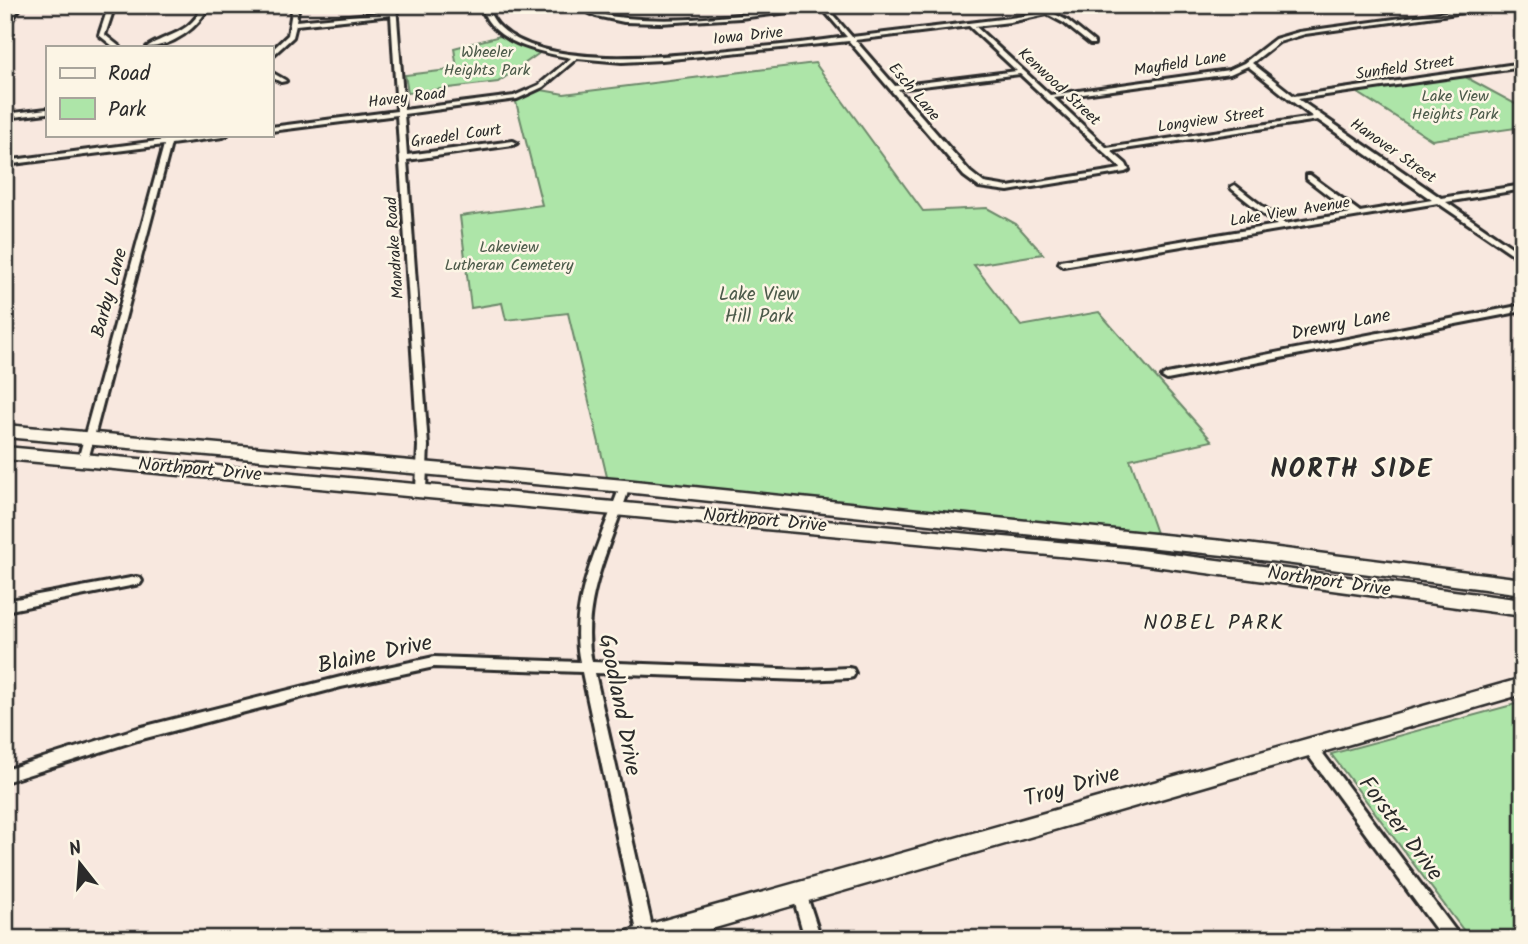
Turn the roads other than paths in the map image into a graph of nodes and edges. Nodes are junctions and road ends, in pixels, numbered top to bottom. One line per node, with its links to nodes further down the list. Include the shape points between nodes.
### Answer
1 (19, 5): 15 (street)
2 (112, 5): 18 (street, via 102,35)
3 (206, 5): 19 (street, via 200,19 186,31)
4 (296, 5): 13 (street)
5 (484, 5): 21 (street, Iowa Drive, via 493,24 512,38)
6 (577, 5): 10 (street, via 599,18 649,23)
7 (834, 5): 10 (street)
8 (1062, 5): 12 (street, Iowa Drive)
9 (1512, 5): 22 (street, Mayfield Lane, via 1310,31 1269,46)
10 (822, 6): 16 (street, Esch Lane)
11 (393, 9): 13 (street); 31 (street, Mandrake Road)
12 (1048, 12): 14 (street, Iowa Drive); 17 (street)
13 (294, 23): 20 (street, via 291,36)
14 (971, 25): 16 (street, Iowa Drive); 24 (street, Kenwood Street)
15 (5, 27)
16 (850, 39): 21 (street, Iowa Drive, via 664,58); 27 (street, Esch Lane)
17 (1092, 43)
18 (116, 46)
19 (152, 46)
20 (273, 53)
21 (575, 57): 31 (street, Havey Road, via 527,94)
22 (1249, 64): 28 (street, Mayfield Lane, via 1230,72); 29 (street, Hanover Street)
23 (1523, 65): 29 (street, Sunfield Street)
24 (1022, 72): 27 (street); 28 (street, Kenwood Street)
25 (273, 75): 26 (street)
26 (283, 80)
27 (892, 88): 41 (street, Esch Lane, via 967,174 982,185 1012,188)
28 (1049, 97): 38 (street, Kenwood Street)
29 (1291, 98): 33 (street, Hanover Street)
30 (46, 111): 32 (street)
31 (400, 113): 34 (street, Havey Road); 39 (street, Mandrake Road)
32 (5, 116)
33 (1320, 118): 38 (street, Longview Street); 45 (street, Hanover Street)
34 (273, 129)
35 (205, 136): 36 (street)
36 (169, 138): 40 (street); 53 (street, Barby Lane)
37 (513, 143): 39 (street, Graedel Court)
38 (1106, 150): 41 (street, Kenwood Street)
39 (403, 158): 56 (street, Mandrake Road)
40 (5, 163)
41 (1125, 170)
42 (1310, 177): 46 (street)
43 (1235, 187): 47 (street)
44 (1523, 187): 45 (street, Lake View Avenue)
45 (1440, 201): 46 (street, Lake View Avenue); 48 (street, Hanover Street)
46 (1359, 215): 47 (street, Lake View Avenue)
47 (1283, 227): 49 (street, Lake View Avenue)
48 (1523, 259)
49 (1063, 263)
50 (1523, 308): 51 (street, Drewry Lane)
51 (1167, 377)
52 (5, 431): 53 (main road, Northport Drive)
53 (89, 439): 55 (street, Barby Lane); 56 (main road, Northport Drive)
54 (5, 453): 55 (main road, Northport Drive)
55 (83, 460): 58 (main road, Northport Drive)
56 (423, 467): 57 (main road, Northport Drive); 58 (street, Mandrake Road)
57 (625, 486): 59 (street, Goodland Drive); 61 (main road, Northport Drive)
58 (421, 489): 59 (main road, Northport Drive)
59 (619, 508): 60 (main road, Northport Drive); 66 (street, Goodland Drive, via 591,577 584,608 582,643)
60 (1233, 568): 61 (main road, via 1244,561 1325,571); 65 (main road, Northport Drive)
61 (1384, 569): 63 (main road, Northport Drive)
62 (136, 581): 64 (street)
63 (1523, 587)
64 (5, 606)
65 (1523, 608)
66 (587, 667): 67 (street, Blaine Drive); 70 (street, Blaine Drive, via 434,663 138,734); 72 (street, Goodland Drive)
67 (849, 673)
68 (1523, 686): 69 (street, Troy Drive)
69 (1310, 747): 71 (street, Troy Drive); 74 (street, Forster Drive)
70 (5, 776)
71 (799, 893): 72 (street, Troy Drive); 73 (street)
72 (641, 937)
73 (813, 939)
74 (1453, 939)

